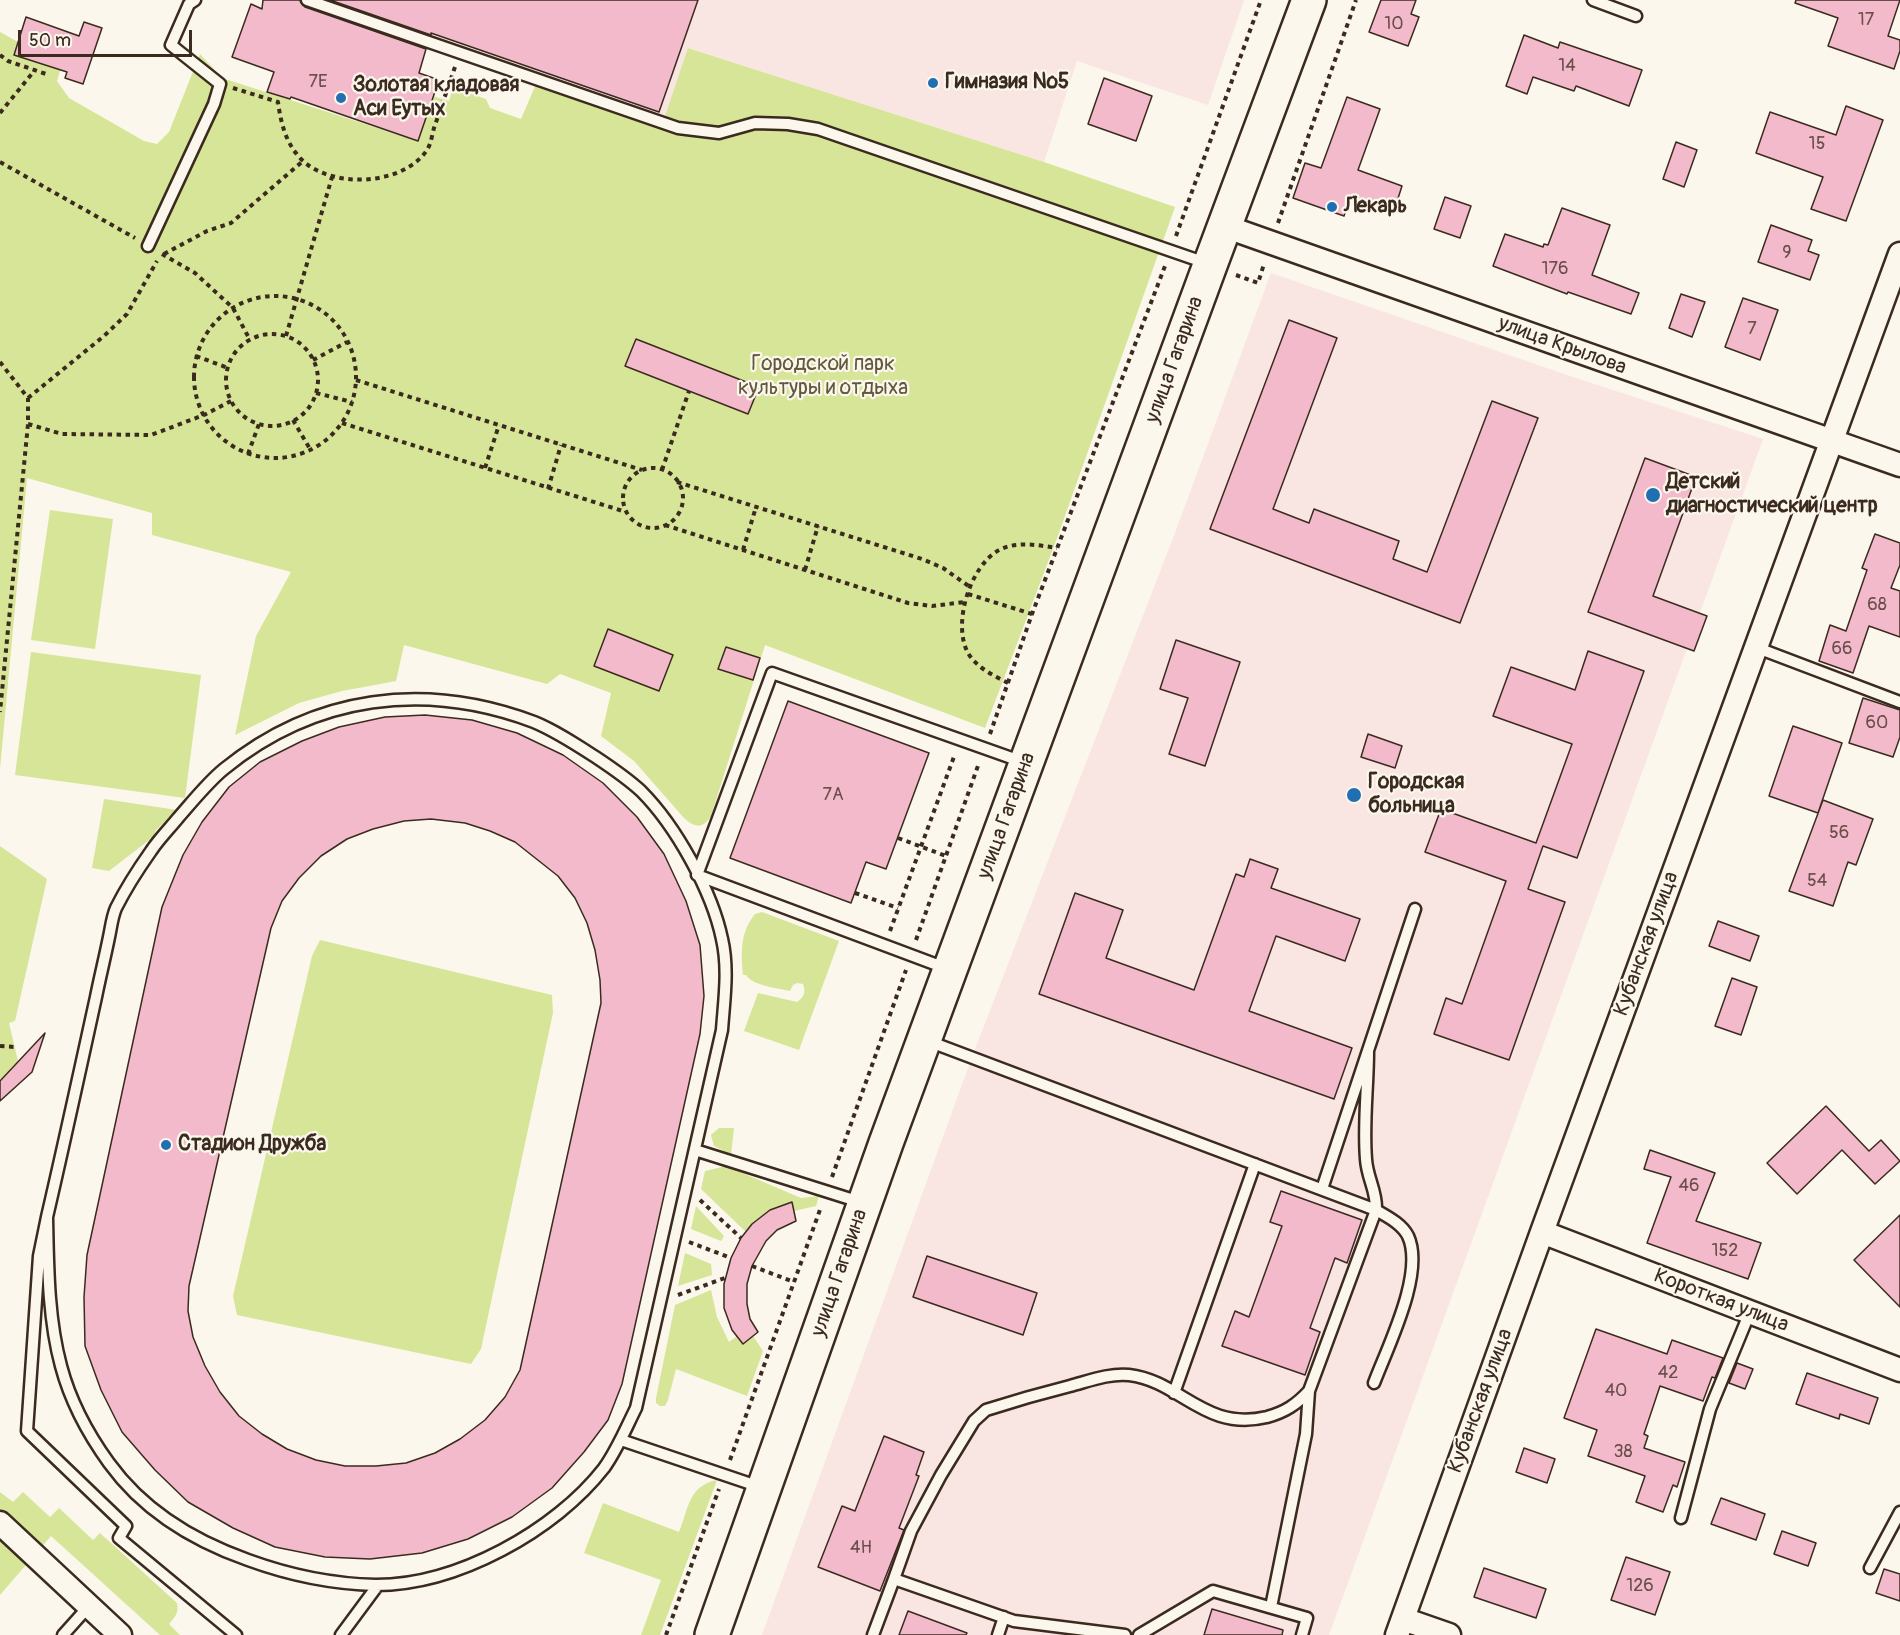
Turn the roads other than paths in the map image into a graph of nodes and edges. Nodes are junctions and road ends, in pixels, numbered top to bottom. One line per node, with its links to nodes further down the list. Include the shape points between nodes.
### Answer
1 (195, 0): 7 (lane, via 189,4 171,45 220,84)
2 (307, 0): 9 (lane, via 678,128 719,133 755,123 818,129)
3 (1310, 0): 6 (main road, улица Гагарина)
4 (1593, 0): 5 (lane)
5 (1636, 16)
6 (1224, 226): 9 (main road, улица Гагарина); 10 (street, улица Крылова)
7 (148, 246)
8 (1900, 254): 10 (street, Кубанская улица)
9 (1210, 265): 14 (main road, улица Гагарина)
10 (1830, 441): 11 (street, улица Крылова); 12 (street, Кубанская улица)
11 (1900, 465)
12 (1755, 647): 13 (lane); 26 (street, Кубанская улица)
13 (1900, 702)
14 (1026, 763): 15 (lane, via 772,673); 17 (main road, улица Гагарина)
15 (697, 875): 17 (lane); 20 (lane, via 710,900 722,940 726,978 722,1030); 25 (lane, via 669,824 640,791 574,743 535,723 489,709 404,698 335,710 273,735 202,790 152,849 115,910)
16 (1415, 909): 19 (lane)
17 (951, 970): 18 (main road, улица Гагарина)
18 (925, 1040): 21 (lane); 23 (main road, улица Гагарина)
19 (1368, 1051): 22 (lane); 24 (lane, via 1365,1154 1377,1196)
20 (695, 1150): 23 (lane); 32 (lane, via 636,1408)
21 (1255, 1164): 22 (lane); 31 (lane)
22 (1322, 1189): 24 (lane)
23 (865, 1204): 33 (main road, улица Гагарина)
24 (1376, 1210): 29 (lane, via 1407,1234 1412,1269 1406,1298); 30 (lane)
25 (47, 1217): 39 (lane, via 48,1275 61,1366 82,1420 109,1464 137,1495 170,1522 220,1550 328,1582); 47 (lane, via 39,1256 27,1431 126,1526 118,1538)
26 (1542, 1232): 27 (street, Короткая улица); 43 (street, Кубанская улица)
27 (1750, 1312): 28 (street, Короткая улица); 35 (lane, via 1710,1409)
28 (1900, 1370)
29 (1374, 1383)
30 (1309, 1391): 31 (lane, via 1296,1405 1255,1419 1220,1416); 41 (lane, via 1304,1445)
31 (1174, 1393): 38 (lane, via 1130,1375 1103,1377 986,1410 974,1421 936,1484 911,1531)
32 (621, 1440): 33 (lane); 39 (lane, via 582,1491 531,1534 460,1568 424,1579)
33 (764, 1488): 49 (main road, улица Гагарина)
34 (1900, 1512): 37 (lane)
35 (1681, 1518)
36 (0, 1523): 40 (street)
37 (1870, 1568)
38 (894, 1579): 42 (lane); 50 (lane)
39 (378, 1585): 48 (lane)
40 (88, 1606): 45 (lane); 46 (street)
41 (1271, 1607): 44 (lane, via 1214,1591); 53 (lane, via 1307,1618)
42 (1004, 1617): 51 (lane); 52 (lane)
43 (1400, 1627): 54 (street)
44 (1143, 1634)
45 (63, 1635)
46 (120, 1635)
47 (236, 1635)
48 (342, 1635)
49 (712, 1635)
50 (873, 1635)
51 (998, 1635)
52 (1125, 1635)
53 (1302, 1635)
54 (1449, 1635)

